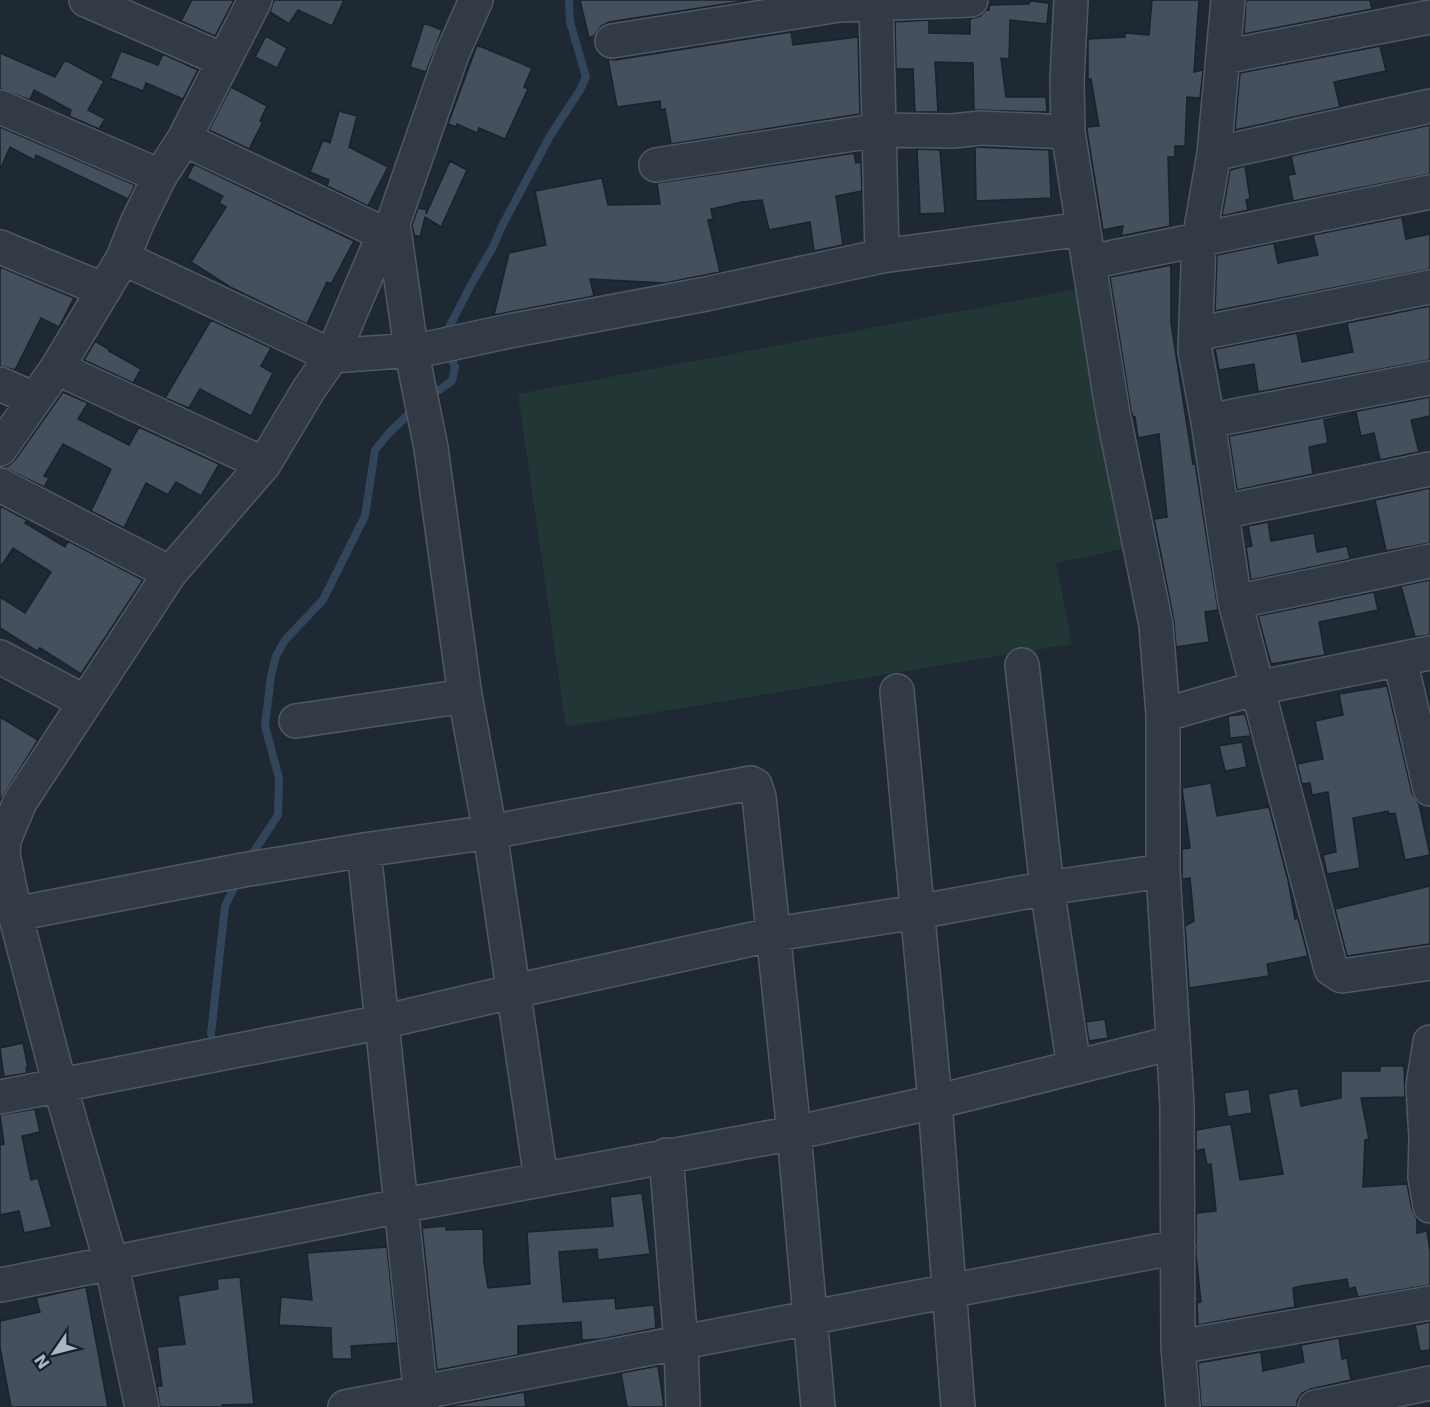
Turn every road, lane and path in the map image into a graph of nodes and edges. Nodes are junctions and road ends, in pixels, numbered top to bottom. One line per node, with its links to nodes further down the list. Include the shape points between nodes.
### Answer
1 (86, 0): 11 (street)
2 (255, 0): 11 (street)
3 (476, 0): 21 (street)
4 (971, 0): 7 (street)
5 (1071, 0): 15 (street)
6 (1228, 0): 10 (street)
7 (876, 1): 9 (street); 14 (street)
8 (1430, 17): 10 (street)
9 (612, 41)
10 (1224, 57): 17 (street)
11 (224, 60): 16 (street)
12 (1430, 106): 17 (street)
13 (0, 107): 19 (street)
14 (879, 130): 15 (street, via 980,128); 18 (street); 25 (street)
15 (1068, 132): 22 (street)
16 (184, 139): 19 (street); 21 (street)
17 (1214, 154): 23 (street)
18 (656, 165)
19 (160, 176): 26 (street)
20 (1430, 192): 23 (street)
21 (388, 228): 31 (street); 32 (street)
22 (1083, 229): 25 (street); 27 (street)
23 (1199, 240): 27 (street); 30 (street)
24 (0, 247): 29 (street)
25 (882, 256): 31 (street, via 706,294)
26 (123, 258): 29 (street); 32 (street)
27 (1090, 262): 53 (street, via 1113,414 1156,625)
28 (1430, 287): 30 (street)
29 (104, 290): 33 (street)
30 (1196, 334): 37 (street, via 1195,351)
31 (411, 349): 32 (street); 51 (street, via 431,448)
32 (332, 356): 39 (street)
33 (57, 368): 36 (street); 39 (street)
34 (1430, 378): 37 (street)
35 (0, 384): 36 (street)
36 (34, 399): 38 (street)
37 (1208, 421): 42 (street)
38 (0, 449)
39 (264, 464): 44 (street)
40 (1430, 469): 42 (street)
41 (0, 485): 44 (street)
42 (1222, 512): 45 (street)
43 (1430, 561): 45 (street)
44 (170, 573): 52 (street)
45 (1235, 602): 49 (street)
46 (1415, 656): 49 (street); 55 (street)
47 (0, 657): 52 (street)
48 (1022, 665): 60 (street)
49 (1257, 688): 53 (street); 64 (street, via 1331,969 1342,976)
50 (897, 691): 61 (street)
51 (465, 696): 54 (street); 57 (street)
52 (85, 702): 56 (street)
53 (1163, 715): 59 (street)
54 (296, 721)
55 (1430, 789)
56 (10, 798): 62 (street, via 3,854)
57 (490, 832): 58 (street); 63 (street, via 751,783 759,791); 65 (street)
58 (364, 850): 62 (street); 66 (street)
59 (1163, 871): 60 (street); 68 (street)
60 (1047, 888): 61 (street); 69 (street)
61 (917, 912): 63 (street); 72 (street)
62 (15, 914): 70 (street)
63 (774, 934): 65 (street); 73 (street)
64 (1430, 963)
65 (514, 991): 66 (street); 75 (street)
66 (382, 1022): 70 (street); 76 (street)
67 (1430, 1042): 77 (street, via 1423,1086 1425,1177)
68 (1172, 1043): 69 (street); 78 (street, via 1177,1105)
69 (1074, 1067): 72 (street)
70 (60, 1086): 71 (street); 79 (street)
71 (0, 1097)
72 (935, 1102): 73 (street); 81 (street)
73 (794, 1133): 74 (street); 83 (street)
74 (666, 1155): 75 (street); 84 (street)
75 (541, 1179): 76 (street)
76 (400, 1206): 79 (street); 87 (street)
77 (1430, 1206)
78 (1178, 1247): 81 (street); 85 (street)
79 (111, 1262): 80 (street); 88 (street)
80 (0, 1285)
81 (950, 1291): 83 (street); 92 (street)
82 (1430, 1303): 85 (street)
83 (810, 1318): 84 (street); 91 (street)
84 (681, 1344): 87 (street); 90 (street)
85 (1178, 1347): 93 (street)
86 (1430, 1383): 94 (street)
87 (421, 1401): 89 (street)
88 (142, 1407)
89 (345, 1407)
90 (683, 1407)
91 (818, 1407)
92 (958, 1407)
93 (1183, 1407)
94 (1315, 1407)

